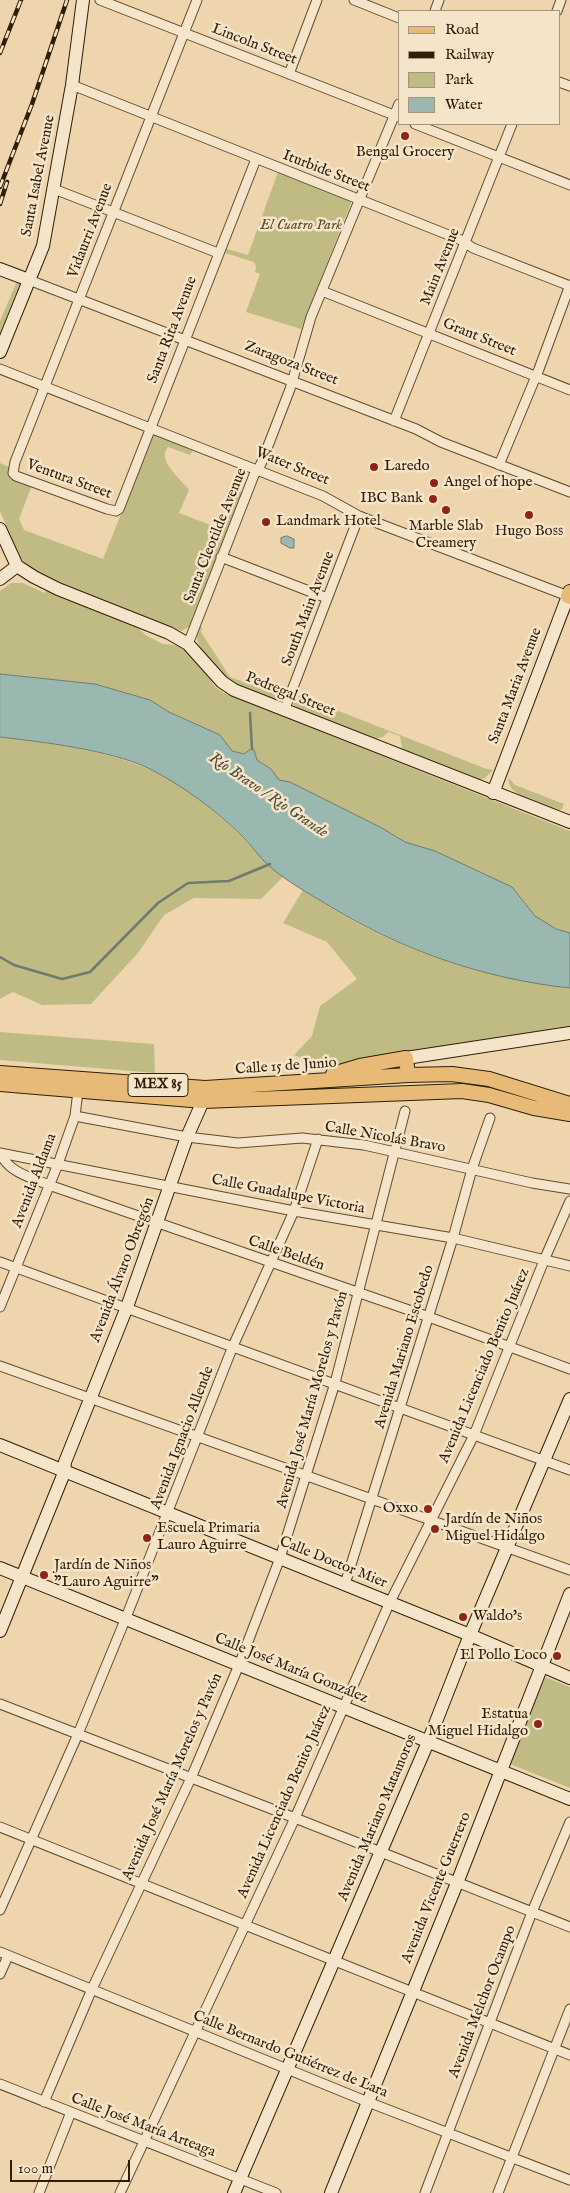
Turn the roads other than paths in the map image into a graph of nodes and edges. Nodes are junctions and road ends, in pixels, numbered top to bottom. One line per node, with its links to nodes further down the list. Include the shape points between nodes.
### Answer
1 (83, 0): 9 (main road, Santa Isabel Avenue)
2 (100, 0): 7 (street, Lincoln Street)
3 (197, 0): 7 (street, Vidaurri Avenue)
4 (317, 0): 8 (street)
5 (354, 0): 6 (street)
6 (398, 18)
7 (184, 33): 8 (street, Lincoln Street); 10 (street, Vidaurri Avenue)
8 (289, 74): 11 (street, Lincoln Street)
9 (72, 85): 10 (street, Iturbide Street); 17 (main road, Santa Isabel Avenue)
10 (151, 116): 15 (street, Iturbide Street); 19 (street, Vidaurri Avenue)
11 (396, 116): 18 (street, Santa Cleotilde Avenue)
12 (418, 125): 14 (street)
13 (512, 125): 14 (street, Main Avenue)
14 (499, 157): 16 (street); 20 (street, Main Avenue)
15 (256, 159): 18 (street, Iturbide Street); 21 (street, Santa Rita Avenue)
16 (570, 185)
17 (54, 189): 19 (street); 23 (main road, Santa Isabel Avenue, via 43,246)
18 (359, 200): 20 (street, Iturbide Street); 25 (street, Santa Cleotilde Avenue)
19 (113, 211): 21 (street); 26 (street, Vidaurri Avenue)
20 (466, 243): 24 (street, Iturbide Street); 27 (street, Main Avenue)
21 (218, 253): 28 (street, Santa Rita Avenue)
22 (0, 269): 23 (main road, Zaragoza Street)
23 (29, 280): 26 (street, Zaragoza Street); 29 (main road, Santa Isabel Avenue)
24 (570, 286): 31 (street)
25 (322, 290): 27 (street, Grant Street); 32 (street, Santa Cleotilde Avenue)
26 (79, 298): 28 (street, Zaragoza Street); 33 (street, Vidaurri Avenue)
27 (429, 332): 31 (street, Grant Street); 35 (street, Main Avenue)
28 (184, 340): 32 (street, Zaragoza Street); 36 (street, Santa Rita Avenue)
29 (0, 352)
30 (0, 369): 33 (street, Water Street)
31 (535, 376): 34 (street, Grant Street); 37 (street)
32 (292, 382): 35 (street, Zaragoza Street); 38 (street, Santa Cleotilde Avenue)
33 (44, 386): 36 (street, Water Street); 39 (street, Vidaurri Avenue)
34 (570, 390)
35 (394, 421): 37 (street, Zaragoza Street)
36 (150, 428): 38 (street, Water Street); 41 (street, Santa Rita Avenue, via 121,506)
37 (499, 465): 40 (street, Zaragoza Street)
38 (258, 470): 42 (street, Water Street, via 323,496); 44 (street, Santa Cleotilde Avenue)
39 (13, 473): 41 (street, Ventura Street)
40 (570, 492)
41 (116, 511)
42 (359, 516): 47 (street, Water Street); 48 (street, South Main Avenue)
43 (0, 529): 45 (main road)
44 (221, 557): 48 (street); 49 (street, Santa Cleotilde Avenue)
45 (17, 566): 46 (main road); 49 (main road, Pedregal Street, via 58,589 169,633)
46 (0, 579)
47 (569, 595): 51 (main road, Santa Maria Avenue)
48 (327, 598): 50 (street, South Main Avenue)
49 (188, 644): 50 (main road, Pedregal Street, via 222,682)
50 (284, 711): 51 (main road, Pedregal Street)
51 (493, 793): 52 (main road, Pedregal Street)
52 (570, 822)
53 (570, 1033): 54 (main road)
54 (406, 1058): 56 (main road); 57 (main road, via 360,1066)
55 (0, 1073): 60 (main road, Calle 15 de Junio / MEX 85)
56 (408, 1075): 57 (main road, Calle 15 de Junio / MEX 85); 62 (main road, Calle 15 de Junio / MEX 85, via 475,1077)
57 (316, 1081): 60 (main road, Calle 15 de Junio / MEX 85); 61 (main road)
58 (0, 1084): 59 (main road, Calle 15 de Junio / MEX 85)
59 (78, 1091): 60 (main road, Calle 15 de Junio / MEX 85); 65 (street, Avenida Aldama)
60 (204, 1094): 61 (main road, Calle 15 de Junio / MEX 85); 67 (main road, Avenida Álvaro Obregón)
61 (270, 1100): 64 (main road, Calle 15 de Junio / MEX 85, via 462,1091)
62 (570, 1104)
63 (406, 1111): 69 (street, Avenida José María Morelos y Pavón)
64 (570, 1114)
65 (75, 1116): 67 (street, Calle Nicolás Bravo); 71 (street, Avenida Aldama)
66 (490, 1118): 72 (street, Avenida Mariano Escobedo)
67 (188, 1137): 68 (street, Calle Nicolás Bravo, via 238,1143 282,1138); 74 (main road, Avenida Álvaro Obregón)
68 (318, 1139): 69 (street, Calle Nicolás Bravo); 77 (street, Avenida Ignacio Allende)
69 (396, 1152): 72 (street, Calle Nicolás Bravo); 79 (street, Avenida José María Morelos y Pavón)
70 (1, 1154): 71 (street, Calle Guadalupe Victoria); 73 (street, Calle Beldén, via 4,1162 16,1170)
71 (58, 1164): 73 (street, Avenida Aldama); 74 (street, Calle Guadalupe Victoria)
72 (472, 1169): 75 (street, Calle Nicolás Bravo); 80 (street, Avenida Mariano Escobedo)
73 (49, 1185): 78 (street, Calle Beldén); 85 (street, Avenida Aldama)
74 (172, 1186): 77 (street, Calle Guadalupe Victoria); 78 (main road, Avenida Álvaro Obregón)
75 (570, 1189)
76 (570, 1201): 81 (street, Avenida Licenciado Benito Juárez)
77 (294, 1211): 79 (street, Calle Guadalupe Victoria); 83 (street, Avenida Ignacio Allende)
78 (158, 1223): 83 (street, Calle Beldén); 88 (main road, Avenida Álvaro Obregón)
79 (376, 1226): 80 (street, Calle Guadalupe Victoria); 86 (street, Avenida José María Morelos y Pavón)
80 (454, 1238): 81 (street, Calle Guadalupe Victoria); 89 (street, Avenida Mariano Escobedo)
81 (545, 1258): 84 (street, Calle Guadalupe Victoria); 91 (street, Avenida Licenciado Benito Juárez)
82 (0, 1262): 85 (street)
83 (269, 1263): 86 (street, Calle Beldén); 90 (street, Avenida Ignacio Allende)
84 (570, 1266)
85 (16, 1268): 87 (street, Avenida Aldama); 88 (street)
86 (359, 1293): 89 (street, Calle Beldén); 94 (street, Avenida José María Morelos y Pavón)
87 (0, 1307)
88 (126, 1307): 90 (street); 95 (main road, Avenida Álvaro Obregón)
89 (429, 1316): 91 (street, Calle Beldén); 97 (street, Avenida Mariano Escobedo)
90 (233, 1346): 94 (street); 99 (street, Avenida Ignacio Allende)
91 (510, 1346): 93 (street, Calle Beldén); 98 (street, Avenida Licenciado Benito Juárez)
92 (0, 1366): 95 (street)
93 (570, 1369)
94 (335, 1383): 97 (street); 104 (street, Avenida José María Morelos y Pavón)
95 (91, 1398): 99 (street); 102 (main road, Avenida Álvaro Obregón)
96 (570, 1399): 101 (main road, Avenida Mariano Matamoros)
97 (400, 1407): 98 (street); 105 (street, Avenida Mariano Escobedo)
98 (474, 1435): 101 (street); 107 (street, Avenida Licenciado Benito Juárez)
99 (198, 1437): 104 (street); 106 (street, Avenida Ignacio Allende)
100 (0, 1445): 102 (main road, Calle Doctor Mier)
101 (543, 1461): 103 (street); 108 (main road, Avenida Mariano Matamoros)
102 (62, 1467): 106 (main road, Calle Doctor Mier); 112 (main road, Avenida Álvaro Obregón)
103 (570, 1470)
104 (307, 1476): 105 (street); 109 (street, Avenida José María Morelos y Pavón)
105 (372, 1499): 107 (street); 113 (street, Avenida Mariano Escobedo)
106 (168, 1514): 109 (main road, Calle Doctor Mier); 117 (street, Avenida Ignacio Allende)
107 (432, 1520): 108 (street); 115 (street, Avenida Licenciado Benito Juárez)
108 (507, 1547): 111 (street); 119 (main road, Avenida Mariano Matamoros)
109 (280, 1558): 113 (main road, Calle Doctor Mier); 120 (street, Avenida José María Morelos y Pavón)
110 (0, 1568): 112 (main road, Calle José María González)
111 (570, 1570)
112 (19, 1575): 116 (main road, Avenida Álvaro Obregón); 117 (main road, Calle José María González); 118 (main road, Avenida Álvaro Obregón)
113 (345, 1584): 115 (main road, Calle Doctor Mier)
114 (570, 1594): 121 (main road, Avenida Vicente Guerrero)
115 (390, 1604): 119 (main road, Calle Doctor Mier); 124 (street, Avenida Licenciado Benito Juárez)
116 (0, 1611)
117 (125, 1620): 120 (main road, Calle José María González); 125 (street, Avenida Ignacio Allende)
118 (0, 1631)
119 (470, 1635): 121 (main road, Calle Doctor Mier); 126 (main road, Avenida Mariano Matamoros)
120 (239, 1666): 124 (main road, Calle José María González); 128 (street, Avenida José María Morelos y Pavón)
121 (541, 1666): 122 (main road, Calle Doctor Mier); 127 (main road, Avenida Vicente Guerrero)
122 (570, 1678)
123 (0, 1704): 125 (street)
124 (343, 1708): 126 (main road, Calle José María González); 130 (street, Avenida Licenciado Benito Juárez)
125 (78, 1734): 128 (street); 133 (street, Avenida Ignacio Allende)
126 (428, 1742): 127 (main road, Calle José María González); 134 (main road, Avenida Mariano Matamoros)
127 (501, 1771): 129 (main road, Calle José María González); 136 (main road, Avenida Vicente Guerrero)
128 (191, 1778): 130 (street); 135 (street, Avenida José María Morelos y Pavón)
129 (570, 1799)
130 (295, 1818): 134 (street); 139 (street, Avenida Licenciado Benito Juárez)
131 (570, 1822): 138 (street, Avenida Melchor Ocampo)
132 (0, 1827): 133 (street)
133 (32, 1840): 135 (street); 137 (street, Avenida Ignacio Allende)
134 (381, 1852): 136 (street); 142 (main road, Avenida Mariano Matamoros)
135 (140, 1883): 139 (street); 144 (street, Avenida José María Morelos y Pavón)
136 (457, 1883): 138 (street); 145 (main road, Avenida Vicente Guerrero)
137 (0, 1910)
138 (532, 1912): 140 (street); 147 (street, Avenida Melchor Ocampo)
139 (245, 1925): 142 (street); 148 (street, Avenida Licenciado Benito Juárez)
140 (570, 1928)
141 (4, 1954): 143 (street); 144 (street, Calle Bernardo Gutiérrez de Lara)
142 (335, 1961): 145 (street); 151 (main road, Avenida Mariano Matamoros)
143 (0, 1974)
144 (92, 1989): 148 (street, Calle Bernardo Gutiérrez de Lara); 153 (street, Avenida José María Morelos y Pavón)
145 (413, 1992): 147 (street); 154 (main road, Avenida Vicente Guerrero)
146 (570, 2009): 149 (street)
147 (489, 2023): 149 (street); 156 (street, Avenida Melchor Ocampo)
148 (195, 2031): 151 (street, Calle Bernardo Gutiérrez de Lara); 157 (street, Avenida Licenciado Benito Juárez)
149 (554, 2049): 150 (street); 158 (street)
150 (570, 2055)
151 (288, 2069): 154 (street, Calle Bernardo Gutiérrez de Lara); 159 (main road, Avenida Mariano Matamoros)
152 (0, 2084): 153 (street, Calle José María Arteaga)
153 (44, 2102): 155 (street, Calle José María Arteaga)
154 (368, 2102): 156 (street, Calle Bernardo Gutiérrez de Lara); 165 (main road, Avenida Vicente Guerrero)
155 (72, 2112): 157 (street, Calle José María Arteaga); 161 (street)
156 (448, 2134): 158 (street, Calle Bernardo Gutiérrez de Lara); 166 (street, Avenida Melchor Ocampo)
157 (144, 2141): 159 (street, Calle José María Arteaga); 162 (street, Avenida Licenciado Benito Juárez)
158 (512, 2158): 160 (street, Calle Bernardo Gutiérrez de Lara); 167 (street)
159 (240, 2179): 163 (main road, Avenida Mariano Matamoros); 164 (street, Calle José María Arteaga)
160 (570, 2180)
161 (40, 2193)
162 (120, 2193)
163 (234, 2193)
164 (276, 2193)
165 (331, 2193)
166 (425, 2193)
167 (498, 2193)

